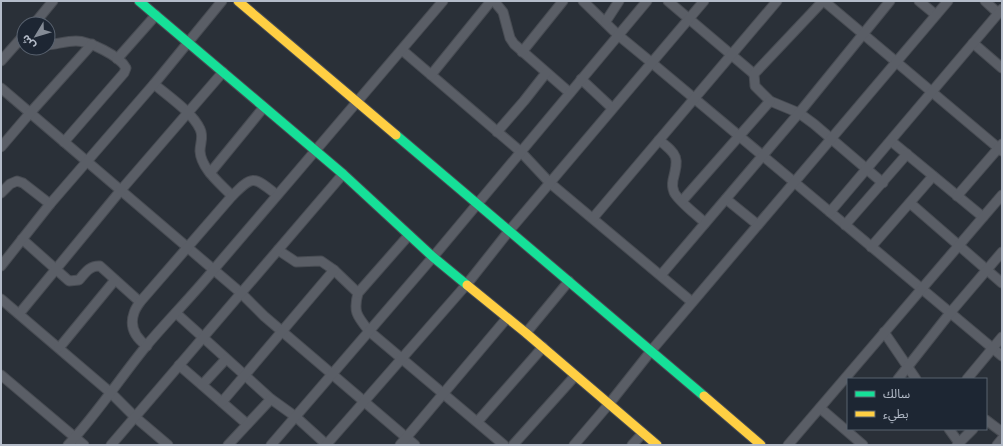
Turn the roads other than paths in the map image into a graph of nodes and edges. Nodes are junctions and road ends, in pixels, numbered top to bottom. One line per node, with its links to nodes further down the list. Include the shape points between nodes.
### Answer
1 (53, 1): 22 (street)
2 (139, 1): 23 (street)
3 (222, 1): 28 (street)
4 (238, 1): 52 (street)
5 (443, 1): 33 (street)
6 (491, 1): 44 (street)
7 (494, 1): 34 (street, via 503,12 510,38)
8 (563, 1): 34 (street)
9 (583, 1): 25 (street)
10 (620, 1): 25 (street)
11 (647, 1): 27 (street)
12 (668, 1): 24 (street)
13 (704, 1): 24 (street)
14 (777, 1): 35 (street)
15 (823, 1): 26 (street); 43 (street)
16 (890, 1): 26 (street)
17 (919, 1): 21 (street)
18 (948, 1): 21 (street)
19 (985, 1): 20 (street)
20 (1000, 11): 29 (street)
21 (936, 15): 38 (street)
22 (41, 16)
23 (156, 16): 28 (street); 36 (street)
24 (688, 19): 35 (street); 39 (street)
25 (606, 21): 27 (street)
26 (863, 34): 38 (street); 57 (street)
27 (618, 35): 39 (street); 45 (street)
28 (188, 42): 41 (street); 46 (street)
29 (974, 43): 40 (street); 48 (street)
30 (16, 44): 37 (street)
31 (56, 44): 32 (street, via 76,41)
32 (92, 44): 36 (street); 55 (street)
33 (402, 50): 44 (street); 52 (street)
34 (522, 52): 42 (street)
35 (731, 55): 43 (street); 50 (street)
36 (117, 59): 63 (street, via 126,68 124,73)
37 (1, 61)
38 (896, 62): 48 (street); 60 (street)
39 (652, 63): 50 (street); 54 (street)
40 (1002, 68)
41 (223, 72): 53 (street); 56 (street)
42 (546, 73): 49 (street); 58 (street)
43 (754, 74): 51 (street, via 755,86)
44 (431, 75): 58 (street)
45 (581, 79): 49 (street); 54 (street)
46 (154, 84): 56 (street); 70 (street)
47 (1, 88): 55 (street)
48 (932, 92): 62 (street); 65 (street)
49 (570, 93): 67 (street)
50 (694, 99): 59 (street); 61 (street)
51 (770, 100): 57 (street); 59 (street)
52 (357, 102): 66 (street); 88 (street)
53 (264, 107): 66 (street); 72 (street)
54 (612, 108): 75 (street)
55 (30, 113): 63 (street); 64 (street)
56 (188, 113): 72 (street, via 200,128 200,152); 78 (street)
57 (798, 113): 60 (street); 69 (street)
58 (497, 132): 67 (street)
59 (739, 136): 69 (street); 85 (street)
60 (831, 139): 71 (street); 76 (street)
61 (659, 140): 85 (street, via 672,150 676,157 677,165 672,187 674,194); 91 (street)
62 (891, 141): 68 (street); 71 (street)
63 (64, 142): 70 (street)
64 (1, 147)
65 (1001, 148): 83 (street)
66 (316, 151): 73 (street); 80 (street)
67 (521, 152): 75 (street); 88 (street)
68 (908, 154): 74 (street); 77 (street)
69 (763, 156): 76 (street); 84 (street)
70 (88, 162): 78 (street); 87 (street)
71 (867, 169): 77 (street); 89 (street)
72 (210, 173): 82 (street)
73 (343, 174): 96 (street); 101 (street)
74 (933, 176): 83 (street); 86 (street)
75 (550, 182): 91 (street); 95 (street)
76 (794, 182): 89 (street); 94 (street)
77 (883, 182): 93 (street)
78 (121, 190): 100 (street); 105 (street)
79 (1, 193): 87 (street, via 17,181)
80 (277, 195): 82 (street, via 260,181 252,179); 106 (street)
81 (1002, 195): 90 (street)
82 (232, 196): 100 (street)
83 (957, 196): 90 (street)
84 (726, 199): 92 (street); 94 (street)
85 (682, 201): 92 (street)
86 (910, 203): 98 (street); 99 (street)
87 (50, 204): 97 (street)
88 (478, 204): 95 (street); 103 (street)
89 (830, 212): 93 (street)
90 (983, 217): 98 (street)
91 (593, 218): 109 (street)
92 (705, 223): 109 (street)
93 (845, 225): 99 (street)
94 (758, 226): 119 (street)
95 (509, 231): 111 (street); 113 (street)
96 (409, 235): 103 (street); 116 (street)
97 (22, 240): 104 (street); 105 (street)
98 (958, 245): 108 (street); 114 (street)
99 (871, 247): 114 (street)
100 (188, 248): 106 (street); 118 (street)
101 (278, 250): 107 (street, via 296,262 321,261); 115 (street)
102 (1002, 252): 108 (street)
103 (433, 257): 113 (street); 124 (street)
104 (1, 266)
105 (56, 269): 110 (street, via 69,281 73,281 79,280 94,266 100,266); 122 (street)
106 (214, 270): 115 (street); 120 (street)
107 (334, 270): 116 (street); 125 (street)
108 (987, 270): 112 (street); 121 (street)
109 (661, 275): 119 (street)
110 (115, 280): 118 (street); 132 (street)
111 (569, 281): 127 (street); 134 (street)
112 (1002, 283)
113 (467, 284): 123 (street); 136 (street)
114 (921, 289): 121 (street); 126 (street)
115 (241, 293): 125 (street); 129 (street)
116 (358, 293): 124 (street, via 356,312)
117 (1, 299): 122 (street)
118 (140, 302): 130 (street, via 134,313 133,329 138,339)
119 (692, 302): 134 (street)
120 (176, 313): 129 (street); 130 (street)
121 (950, 313): 133 (street); 139 (street)
122 (19, 314): 132 (street)
123 (507, 318): 127 (street); 149 (street)
124 (369, 330): 136 (street); 140 (street)
125 (282, 331): 140 (street); 141 (street)
126 (884, 332): 139 (street); 154 (street)
127 (526, 333): 131 (street)
128 (1002, 337): 133 (street)
129 (202, 338): 137 (street); 138 (street)
130 (147, 346): 148 (street)
131 (543, 347): 142 (street); 157 (street)
132 (59, 348): 148 (street)
133 (992, 348): 135 (street); 146 (street)
134 (651, 351): 153 (street); 183 (street)
135 (1002, 356)
136 (403, 358): 149 (street); 152 (street)
137 (226, 359): 141 (street); 147 (street)
138 (179, 365): 147 (street); 156 (street)
139 (908, 368): 144 (street); 145 (street)
140 (332, 374): 152 (street); 155 (street)
141 (244, 376): 150 (street); 151 (street)
142 (575, 376): 153 (street); 179 (street)
143 (2, 378): 166 (street)
144 (899, 378)
145 (915, 378)
146 (968, 378)
147 (202, 385): 151 (street)
148 (111, 393): 156 (street); 166 (street)
149 (443, 393): 157 (street); 168 (street)
150 (270, 399): 155 (street); 159 (street)
151 (222, 402): 159 (street)
152 (363, 402): 168 (street); 176 (street)
153 (609, 404): 165 (street); 180 (street)
154 (820, 408): 160 (street); 184 (street)
155 (296, 416): 175 (street); 176 (street)
156 (135, 417): 172 (street); 173 (street)
157 (478, 421): 178 (street)
158 (987, 421): 164 (street)
159 (247, 424): 174 (street)
160 (847, 428)
161 (951, 430): 169 (street)
162 (972, 430): 169 (street)
163 (851, 431): 185 (street)
164 (1002, 432)
165 (643, 433): 181 (street); 182 (street)
166 (75, 438): 170 (street); 171 (street)
167 (1002, 439): 186 (street)
168 (403, 441): 177 (street)
169 (958, 444)
170 (68, 445)
171 (84, 445)
172 (111, 445)
173 (168, 445)
174 (228, 445)
175 (271, 445)
176 (327, 445)
177 (415, 445)
178 (504, 445)
179 (513, 445)
180 (574, 445)
181 (632, 445)
182 (657, 445)
183 (761, 445)
184 (788, 445)
185 (863, 445)
186 (997, 445)

